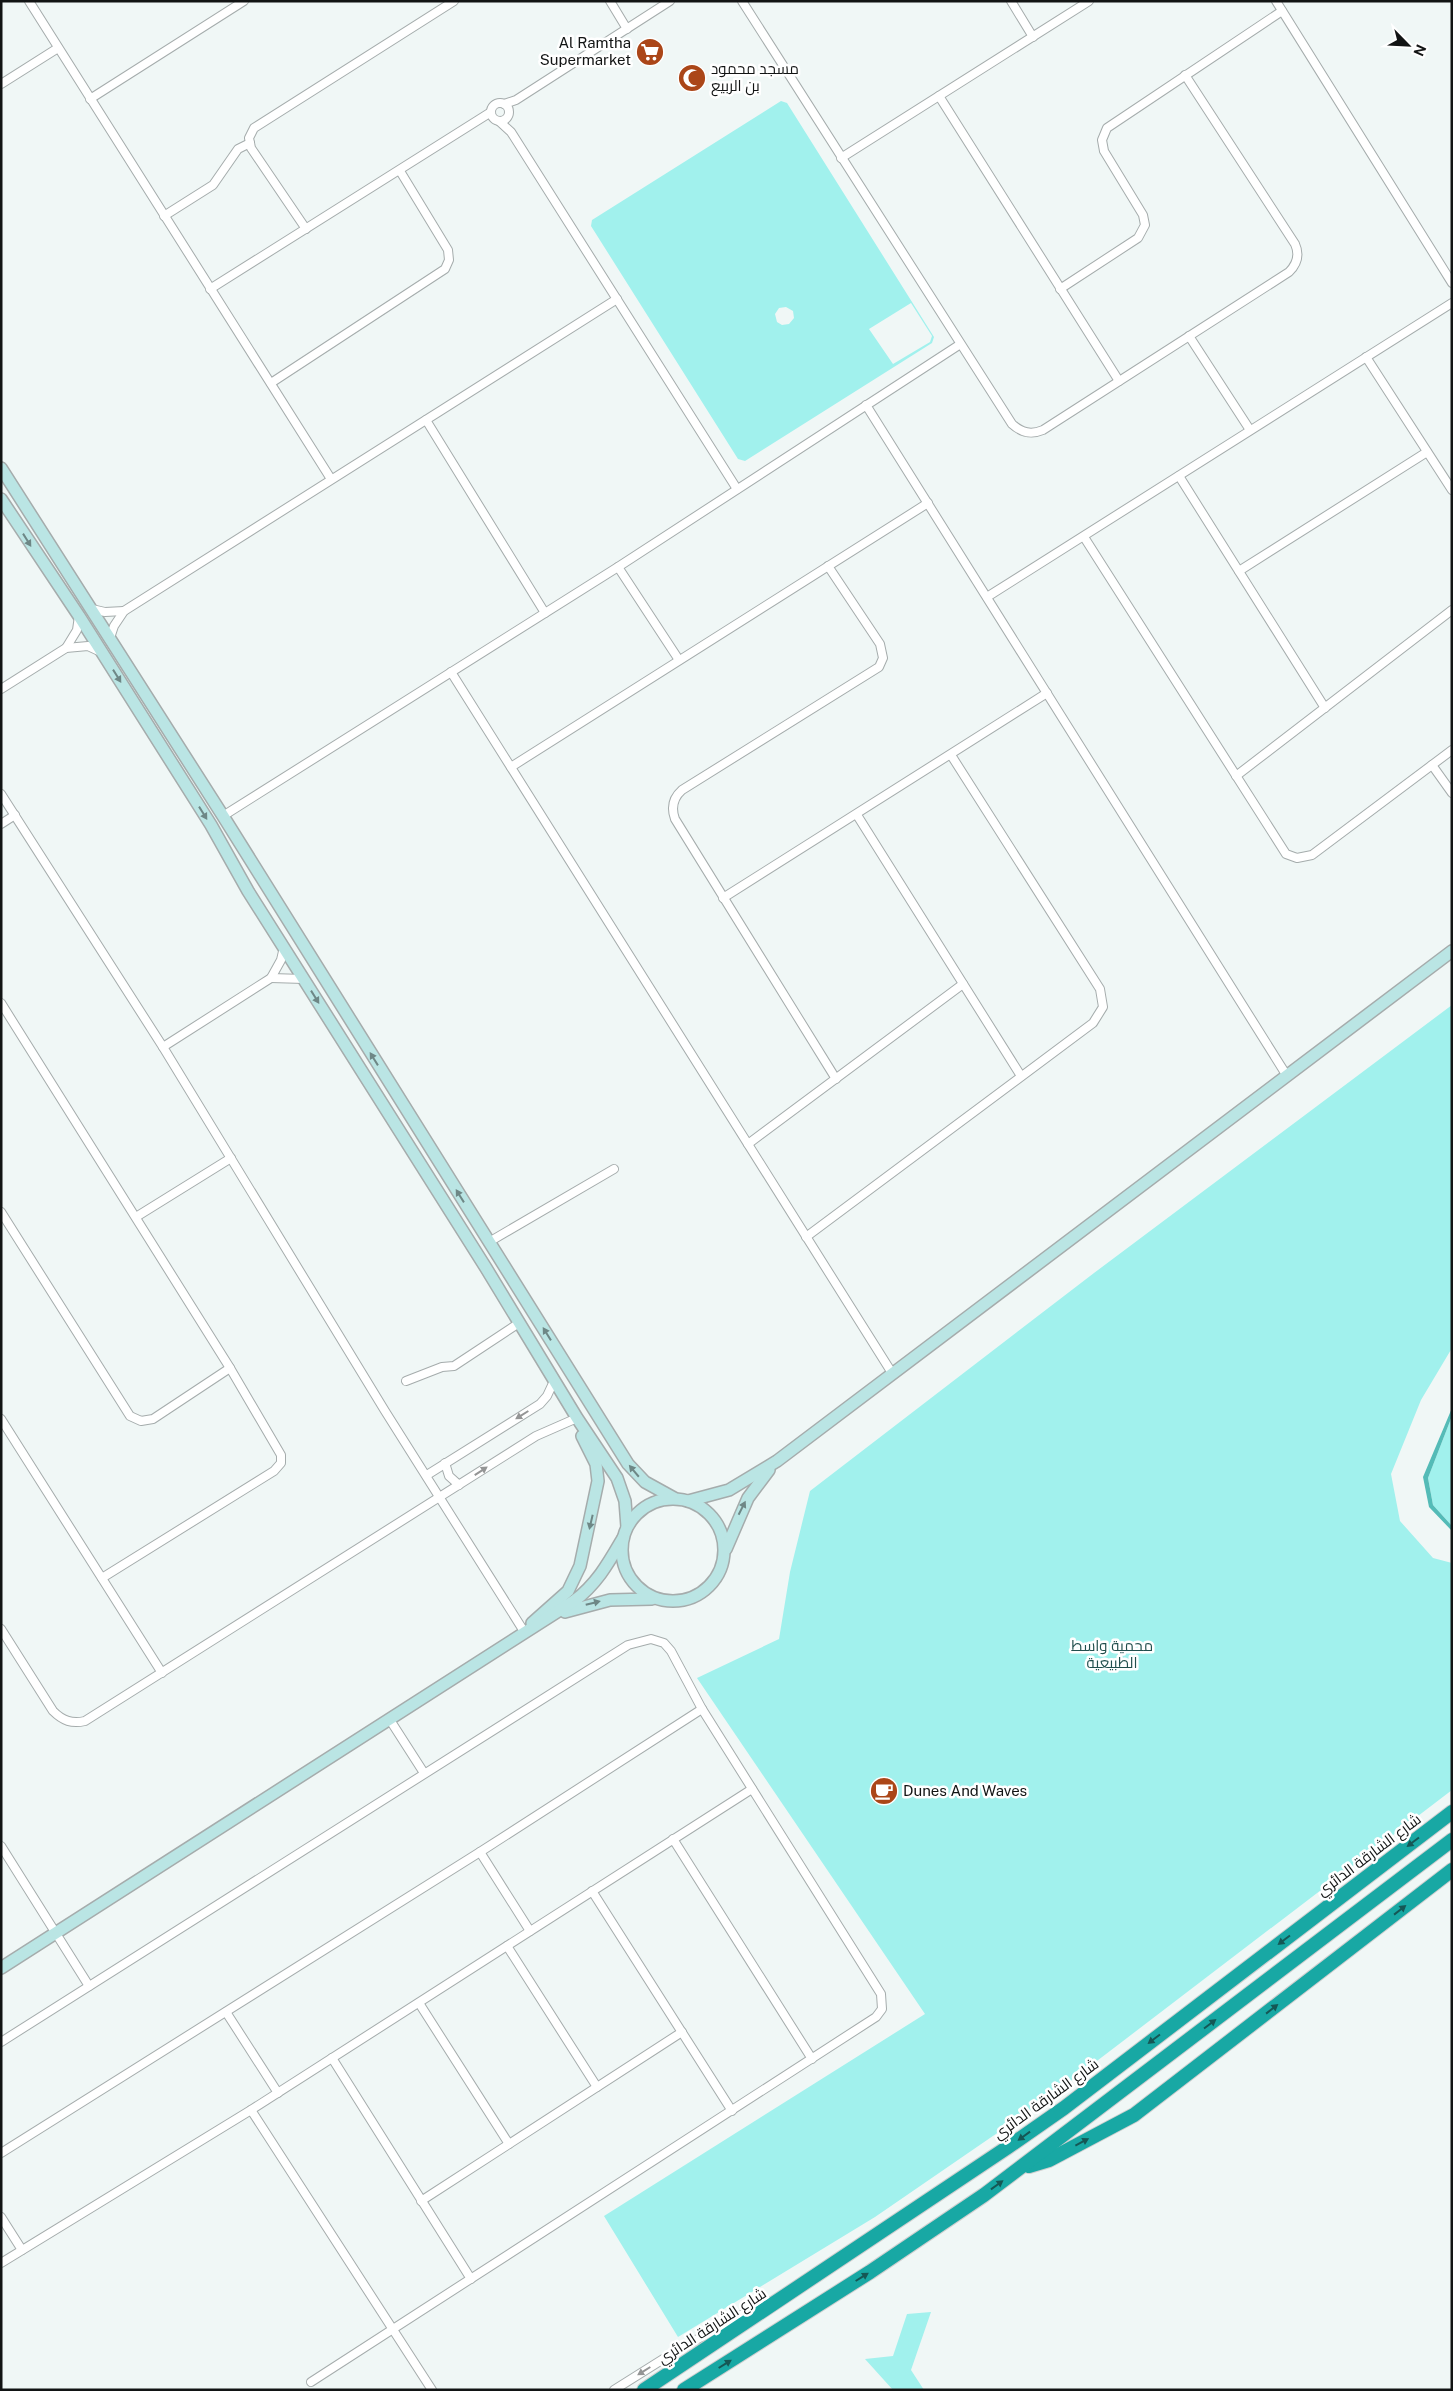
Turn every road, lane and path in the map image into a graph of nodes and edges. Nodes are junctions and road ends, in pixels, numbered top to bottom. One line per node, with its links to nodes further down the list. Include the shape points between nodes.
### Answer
1 (244, 1): 17 (street)
2 (454, 1): 21 (street, via 258,125 251,133)
3 (610, 1): 11 (street)
4 (670, 1): 11 (street)
5 (742, 1): 22 (street)
6 (1011, 1): 12 (street)
7 (1090, 1): 12 (street)
8 (1276, 1): 10 (street)
9 (32, 2): 13 (street)
10 (1282, 12): 14 (street); 26 (street)
11 (627, 29): 18 (street, via 516,100)
12 (1033, 37): 16 (street)
13 (58, 48): 15 (street); 17 (street)
14 (1185, 75): 28 (street, via 1111,124 1104,134 1104,151 1145,220 1142,235); 31 (street, via 1295,244 1298,254 1296,264 1289,272)
15 (1, 84)
16 (939, 96): 22 (street); 28 (street)
17 (90, 99): 24 (street)
18 (507, 111): 19 (street); 19 (street, via 495,105); 20 (street)
19 (495, 117): 20 (street); 23 (street, via 480,120)
20 (511, 132): 29 (street)
21 (250, 143): 24 (street, via 238,149 213,185); 25 (street)
22 (841, 158): 32 (street)
23 (400, 171): 25 (street); 35 (street, via 448,250 449,260 445,269)
24 (164, 216): 27 (street)
25 (306, 229): 27 (street)
26 (1452, 283)
27 (210, 289): 35 (street)
28 (1060, 289): 34 (street)
29 (617, 299): 37 (street); 43 (street)
30 (1452, 303): 33 (street)
31 (1190, 336): 34 (street); 38 (street)
32 (959, 344): 34 (street, via 1012,424 1023,432 1043,430); 36 (street)
33 (1366, 357): 38 (street); 39 (street)
34 (1118, 381)
35 (271, 384): 42 (street)
36 (866, 405): 43 (street); 46 (street)
37 (426, 420): 42 (street); 55 (street)
38 (1250, 430): 41 (street)
39 (1427, 452): 44 (street); 50 (street)
40 (1, 468): 52 (main road)
41 (1179, 476): 47 (street); 50 (street)
42 (332, 480): 54 (street)
43 (737, 489): 49 (street)
44 (1452, 490)
45 (1, 499): 56 (main road, one-way to 56)
46 (928, 503): 48 (street); 51 (street)
47 (1084, 536): 51 (street); 69 (street)
48 (828, 566): 60 (street); 76 (street, via 880,644 883,658 875,670 682,790 675,798 673,809 676,819)
49 (618, 567): 55 (street); 60 (street)
50 (1239, 571): 64 (street)
51 (987, 597): 63 (street)
52 (92, 609): 54 (street); 57 (main road)
53 (1452, 610): 64 (street)
54 (124, 611): 57 (street)
55 (545, 613): 61 (street)
56 (79, 616): 58 (street, via 77,630); 59 (main road)
57 (110, 638): 74 (main road)
58 (66, 648): 59 (street, via 88,646); 62 (street)
59 (102, 652): 77 (main road, one-way to 77)
60 (679, 660): 68 (street)
61 (451, 672): 68 (street); 74 (street)
62 (1, 689)
63 (1047, 693): 66 (street); 85 (street)
64 (1325, 708): 69 (street)
65 (1452, 750): 67 (street)
66 (951, 756): 73 (street); 84 (street, via 1102,995 1103,1007 1098,1018)
67 (1432, 765): 69 (street, via 1312,855 1302,858 1291,857 1282,851); 70 (street)
68 (511, 767): 87 (street)
69 (1236, 776)
70 (1452, 793)
71 (1, 794): 72 (street)
72 (15, 815): 75 (street); 83 (street)
73 (857, 815): 76 (street); 81 (street)
74 (223, 816): 93 (main road, one-way to 74)
75 (1, 824)
76 (723, 898): 86 (street)
77 (284, 947): 79 (street); 80 (main road)
78 (1452, 951): 85 (main road)
79 (271, 978): 80 (street); 83 (street)
80 (304, 979): 94 (main road, one-way to 94)
81 (963, 984): 84 (street); 86 (street)
82 (1, 1004): 91 (street)
83 (163, 1047): 88 (street)
84 (1021, 1076): 92 (street)
85 (1287, 1076): 98 (main road)
86 (836, 1079): 87 (street)
87 (748, 1144): 92 (street)
88 (231, 1158): 91 (street); 105 (street)
89 (614, 1168): 93 (street)
90 (1, 1212): 97 (street, via 130,1416 141,1421 153,1419)
91 (136, 1217): 97 (street)
92 (806, 1237): 98 (street)
93 (489, 1242): 95 (main road)
94 (486, 1268): 95 (main road, via 520,1308); 96 (main road)
95 (529, 1305): 108 (main road, one-way to 95, via 651,1487 633,1470)
96 (520, 1323): 99 (street, via 454,1366 442,1367); 100 (main road)
97 (230, 1368): 112 (street, via 280,1451 282,1459 279,1466)
98 (892, 1373): 103 (main road)
99 (406, 1381)
100 (554, 1381): 102 (main road); 104 (street, one-way to 104, via 543,1402)
101 (1, 1419): 112 (street)
102 (579, 1421): 106 (street, one-way to 102, via 536,1436); 110 (main road, via 621,1485 625,1501); 116 (main road, one-way to 116, via 596,1464 598,1481 580,1566 568,1591 537,1616)
103 (777, 1461): 109 (main road, via 729,1490); 111 (main road, one-way to 103, via 748,1498)
104 (445, 1463): 105 (street); 106 (street)
105 (427, 1475): 107 (street)
106 (459, 1486): 107 (street)
107 (440, 1497): 116 (street); 117 (street)
108 (674, 1498): 109 (main road); 110 (main road, via 646,1506 635,1515)
109 (688, 1501): 111 (main road, via 711,1515 719,1527)
110 (625, 1533): 113 (main road, via 621,1551 628,1576 636,1586); 114 (main road, via 596,1581 582,1595)
111 (724, 1554): 113 (main road, via 720,1571 703,1592 679,1601)
112 (102, 1578): 117 (street)
113 (657, 1600): 114 (main road, one-way to 113, via 605,1600)
114 (547, 1618): 116 (main road)
115 (1, 1629): 117 (street, via 53,1711 71,1722 85,1720)
116 (526, 1632): 119 (main road)
117 (162, 1673)
118 (702, 1709): 120 (street, via 664,1643 651,1638 640,1640); 121 (street); 126 (street)
119 (390, 1720): 120 (street); 130 (main road)
120 (424, 1773): 133 (street)
121 (752, 1789): 123 (street); 139 (street, via 883,1998 882,2009 876,2017)
122 (1452, 1812): 152 (highway, شارع الشارقة الدائري, one-way to 152, via 1064,2108)
123 (673, 1839): 128 (street); 139 (street)
124 (1452, 1840): 146 (highway, one-way to 124)
125 (1, 1846): 130 (street)
126 (480, 1852): 129 (street); 135 (street)
127 (1452, 1870): 146 (highway, one-way to 127, via 1049,2160 1134,2115)
128 (592, 1891): 129 (street); 136 (street)
129 (530, 1931): 131 (street)
130 (56, 1933): 132 (main road); 133 (street)
131 (507, 1946): 134 (street); 140 (street)
132 (1, 1968)
133 (89, 1986): 137 (street)
134 (419, 2002): 138 (street); 144 (street)
135 (226, 2012): 141 (street); 145 (street)
136 (682, 2032): 140 (street); 143 (street)
137 (1, 2042)
138 (332, 2058): 141 (street); 147 (street)
139 (812, 2059): 143 (street)
140 (597, 2087): 144 (street)
141 (278, 2092): 142 (street)
142 (251, 2110): 149 (street); 153 (street)
143 (732, 2110): 151 (street)
144 (509, 2144): 147 (street)
145 (1, 2153)
146 (1021, 2168): 158 (highway, one-way to 146, via 909,2247)
147 (421, 2201): 151 (street)
148 (1, 2218): 149 (street)
149 (22, 2250): 150 (street)
150 (1, 2263)
151 (471, 2279): 153 (street)
152 (809, 2281): 156 (street, one-way to 156, via 771,2298); 157 (highway, شارع الشارقة الدائري)
153 (392, 2331): 154 (street); 155 (street)
154 (311, 2382)
155 (432, 2390)
156 (614, 2390)
157 (644, 2390)
158 (684, 2390)

